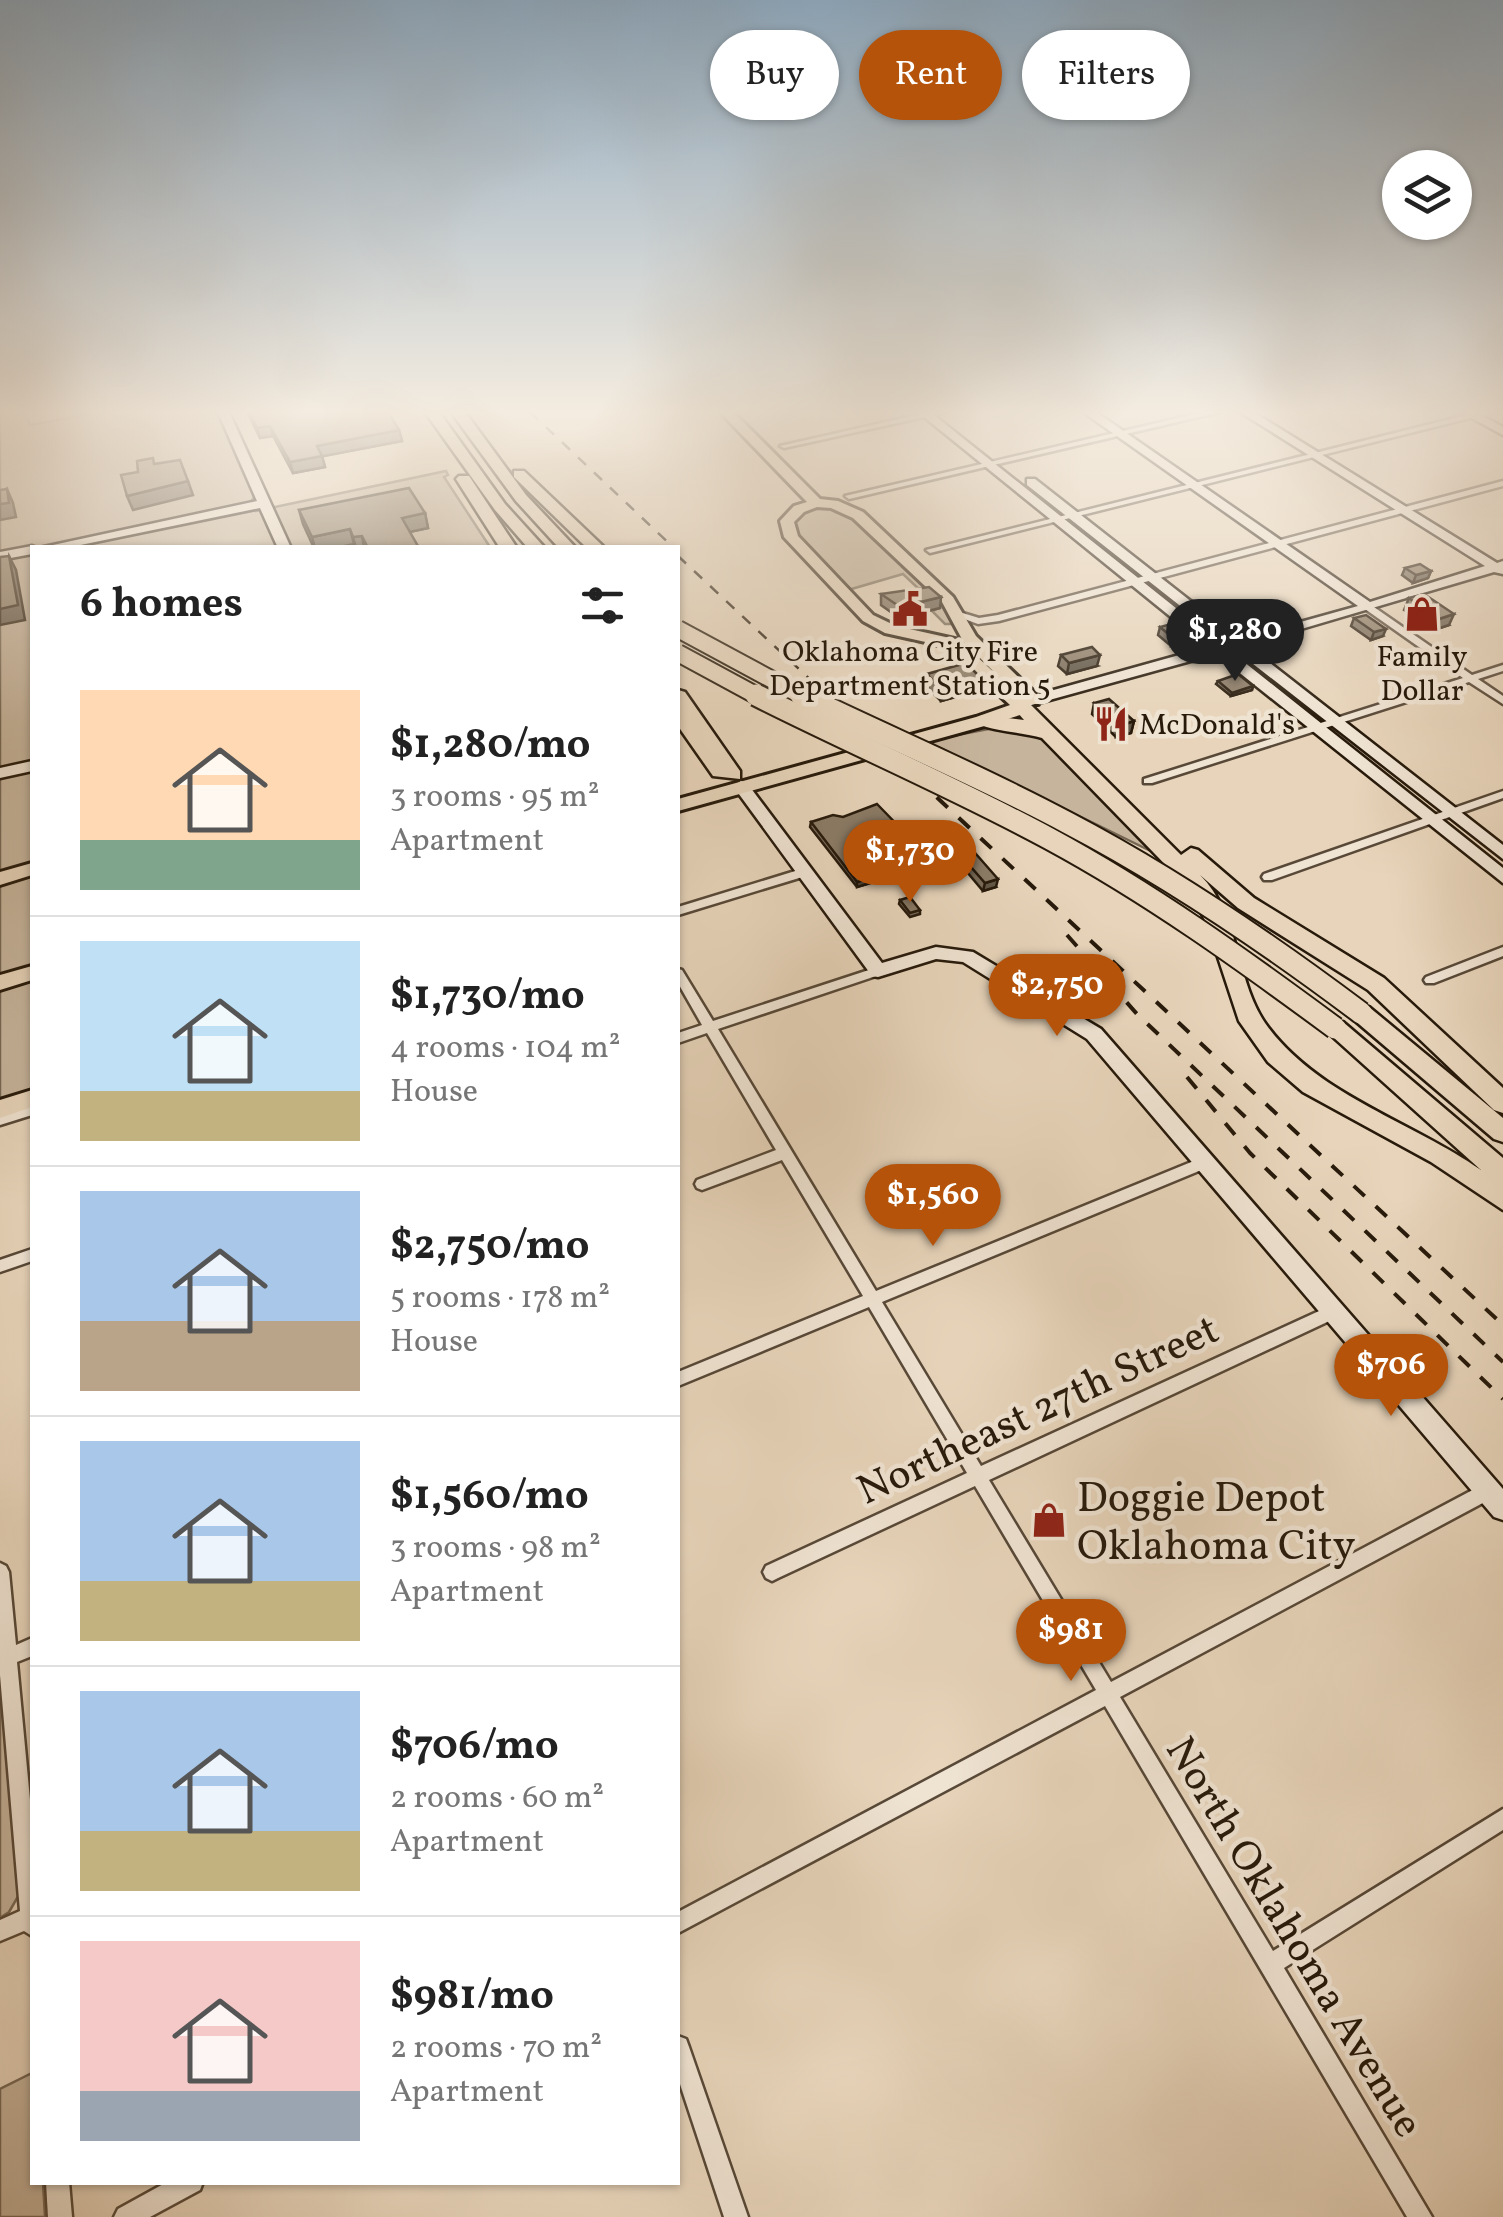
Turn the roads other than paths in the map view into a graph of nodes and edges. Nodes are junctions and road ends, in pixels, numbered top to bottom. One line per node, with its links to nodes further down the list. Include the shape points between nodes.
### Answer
1 (204, 515): 17 (street)
2 (271, 515): 18 (street)
3 (485, 515): 19 (highway)
4 (508, 515): 20 (highway)
5 (537, 515): 21 (highway)
6 (562, 515): 22 (highway)
7 (794, 515): 33 (main road, via 791,536 868,618)
8 (858, 515): 25 (main road)
9 (1052, 515): 15 (street)
10 (1071, 515): 15 (street)
11 (1073, 515): 28 (street)
12 (1236, 515): 16 (street)
13 (1382, 515): 16 (street)
14 (1411, 515): 27 (street)
15 (1056, 519): 24 (street); 29 (street)
16 (1276, 544): 28 (street); 30 (street)
17 (60, 545)
18 (285, 545)
19 (507, 545)
20 (534, 545)
21 (565, 545)
22 (594, 545)
23 (30, 550): 26 (street)
24 (930, 550): 25 (main road)
25 (898, 552): 31 (main road)
26 (0, 556)
27 (1501, 569): 30 (street)
28 (1151, 577): 29 (street); 34 (street)
29 (1134, 582): 31 (street); 35 (street)
30 (1368, 607): 34 (street); 38 (street)
31 (964, 620): 33 (main road); 41 (main road)
32 (680, 630): 78 (highway, bridge, via 1086,832 1230,919 1360,1012)
33 (929, 636): 41 (main road, via 964,650)
34 (1237, 645): 35 (street); 44 (street)
35 (1218, 650): 41 (street); 45 (street)
36 (680, 654): 81 (highway, bridge, via 1082,857 1185,920 1335,1028)
37 (1503, 668): 38 (street)
38 (1471, 679): 40 (street); 44 (street)
39 (680, 699): 49 (highway)
40 (1503, 701)
41 (1026, 702): 43 (main road); 46 (highway); 49 (main road, via 909,726); 74 (highway, via 1216,878 1376,984)
42 (680, 716): 49 (highway, via 720,772)
43 (982, 721): 46 (highway); 49 (main road)
44 (1335, 722): 45 (street); 54 (street)
45 (1316, 728): 50 (street); 55 (street)
46 (1049, 734): 83 (highway, via 1200,887 1251,1021 1276,1056 1312,1085 1440,1155)
47 (30, 766): 48 (street)
48 (0, 774)
49 (737, 781): 51 (main road); 53 (main road); 60 (street)
50 (1148, 781)
51 (680, 791)
52 (1503, 794): 54 (street)
53 (680, 803)
54 (1450, 812): 55 (street); 56 (street)
55 (1431, 819): 61 (street); 62 (street)
56 (1503, 854)
57 (30, 865): 59 (main road)
58 (30, 866): 63 (main road)
59 (0, 868)
60 (805, 872): 64 (street); 66 (street)
61 (1268, 877)
62 (1503, 877)
63 (0, 879)
64 (680, 910)
65 (1503, 951): 68 (street)
66 (878, 972): 69 (street); 80 (street, via 944,952 987,966 1094,1034)
67 (680, 976): 69 (street, North Oklahoma Avenue)
68 (1430, 980)
69 (709, 1027): 70 (street); 79 (street, North Oklahoma Avenue)
70 (680, 1037)
71 (30, 1087): 72 (main road)
72 (0, 1094)
73 (30, 1100): 75 (main road)
74 (1503, 1102)
75 (0, 1109)
76 (30, 1111): 77 (street)
77 (0, 1120)
78 (1503, 1132)
79 (785, 1152): 82 (street); 86 (street, North Oklahoma Avenue)
80 (1206, 1162): 86 (street); 87 (street)
81 (1503, 1174)
82 (702, 1184)
83 (1503, 1199)
84 (30, 1256): 85 (street)
85 (0, 1266)
86 (871, 1299): 88 (street); 89 (street, North Oklahoma Avenue)
87 (1334, 1312): 89 (street, Northeast 27th Street); 90 (street)
88 (680, 1378)
89 (977, 1478): 92 (street, Northeast 27th Street); 95 (street, North Oklahoma Avenue)
90 (1496, 1500): 95 (street)
91 (0, 1572): 94 (street)
92 (772, 1572)
93 (30, 1648): 94 (street)
94 (8, 1657): 97 (street)
95 (1106, 1693): 99 (street); 101 (street, North Oklahoma Avenue)
96 (1503, 1819): 101 (street)
97 (30, 1894)
98 (30, 1917): 100 (street)
99 (680, 1921)
100 (0, 1932)
101 (1270, 1964): 108 (street, North Oklahoma Avenue)
102 (680, 2053): 107 (street)
103 (56, 2185): 105 (street)
104 (186, 2185): 106 (street)
105 (60, 2217)
106 (126, 2217)
107 (736, 2217)
108 (1420, 2217)

